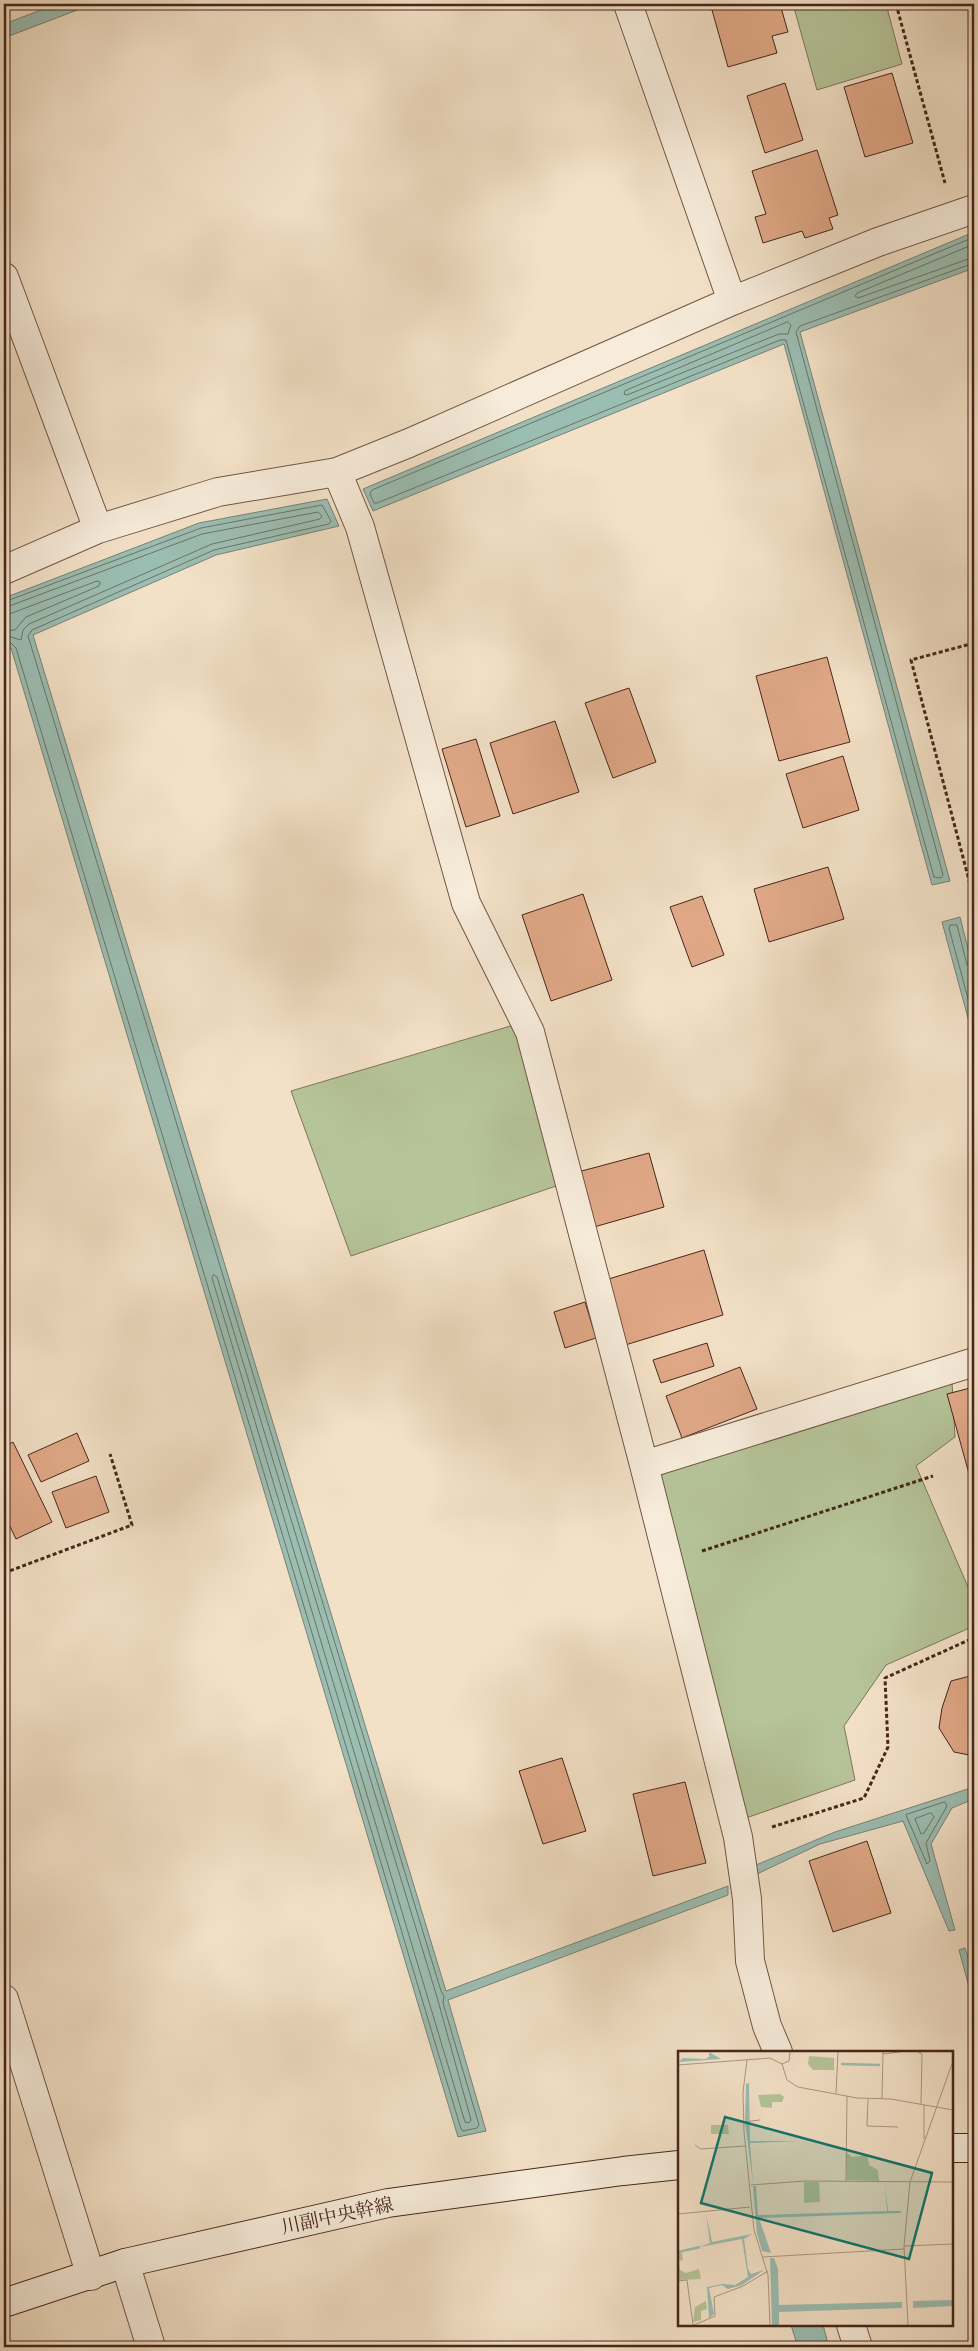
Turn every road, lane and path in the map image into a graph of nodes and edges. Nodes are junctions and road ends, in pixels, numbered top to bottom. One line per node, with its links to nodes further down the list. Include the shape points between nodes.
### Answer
1 (628, 4): 5 (street)
2 (896, 4): 3 (path)
3 (964, 212): 5 (street, via 878,242)
4 (4, 277): 7 (street)
5 (732, 301): 6 (street)
6 (337, 472): 7 (street, via 218,492); 13 (street, via 360,527 466,903 530,1032)
7 (98, 529): 8 (street)
8 (4, 570)
9 (974, 643): 10 (path, via 911,660)
10 (974, 899)
11 (974, 1362): 13 (street)
12 (110, 1454): 16 (path, via 132,1525)
13 (644, 1465): 15 (street)
14 (933, 1476): 15 (path)
15 (668, 1562): 18 (street)
16 (4, 1574)
17 (971, 1639): 18 (path, via 885,1678 888,1747 864,1798)
18 (738, 1837): 20 (street, via 747,1899 750,1961)
19 (4, 1999): 25 (street)
20 (778, 2051)
21 (953, 2148): 22 (street)
22 (974, 2148)
23 (678, 2165): 24 (street, 川副中央幹線, via 388,2203)
24 (124, 2263): 25 (street, 川副中央幹線); 28 (street)
25 (91, 2276): 26 (street, 川副中央幹線)
26 (4, 2304)
27 (851, 2326): 29 (street)
28 (151, 2347)
29 (858, 2347)

